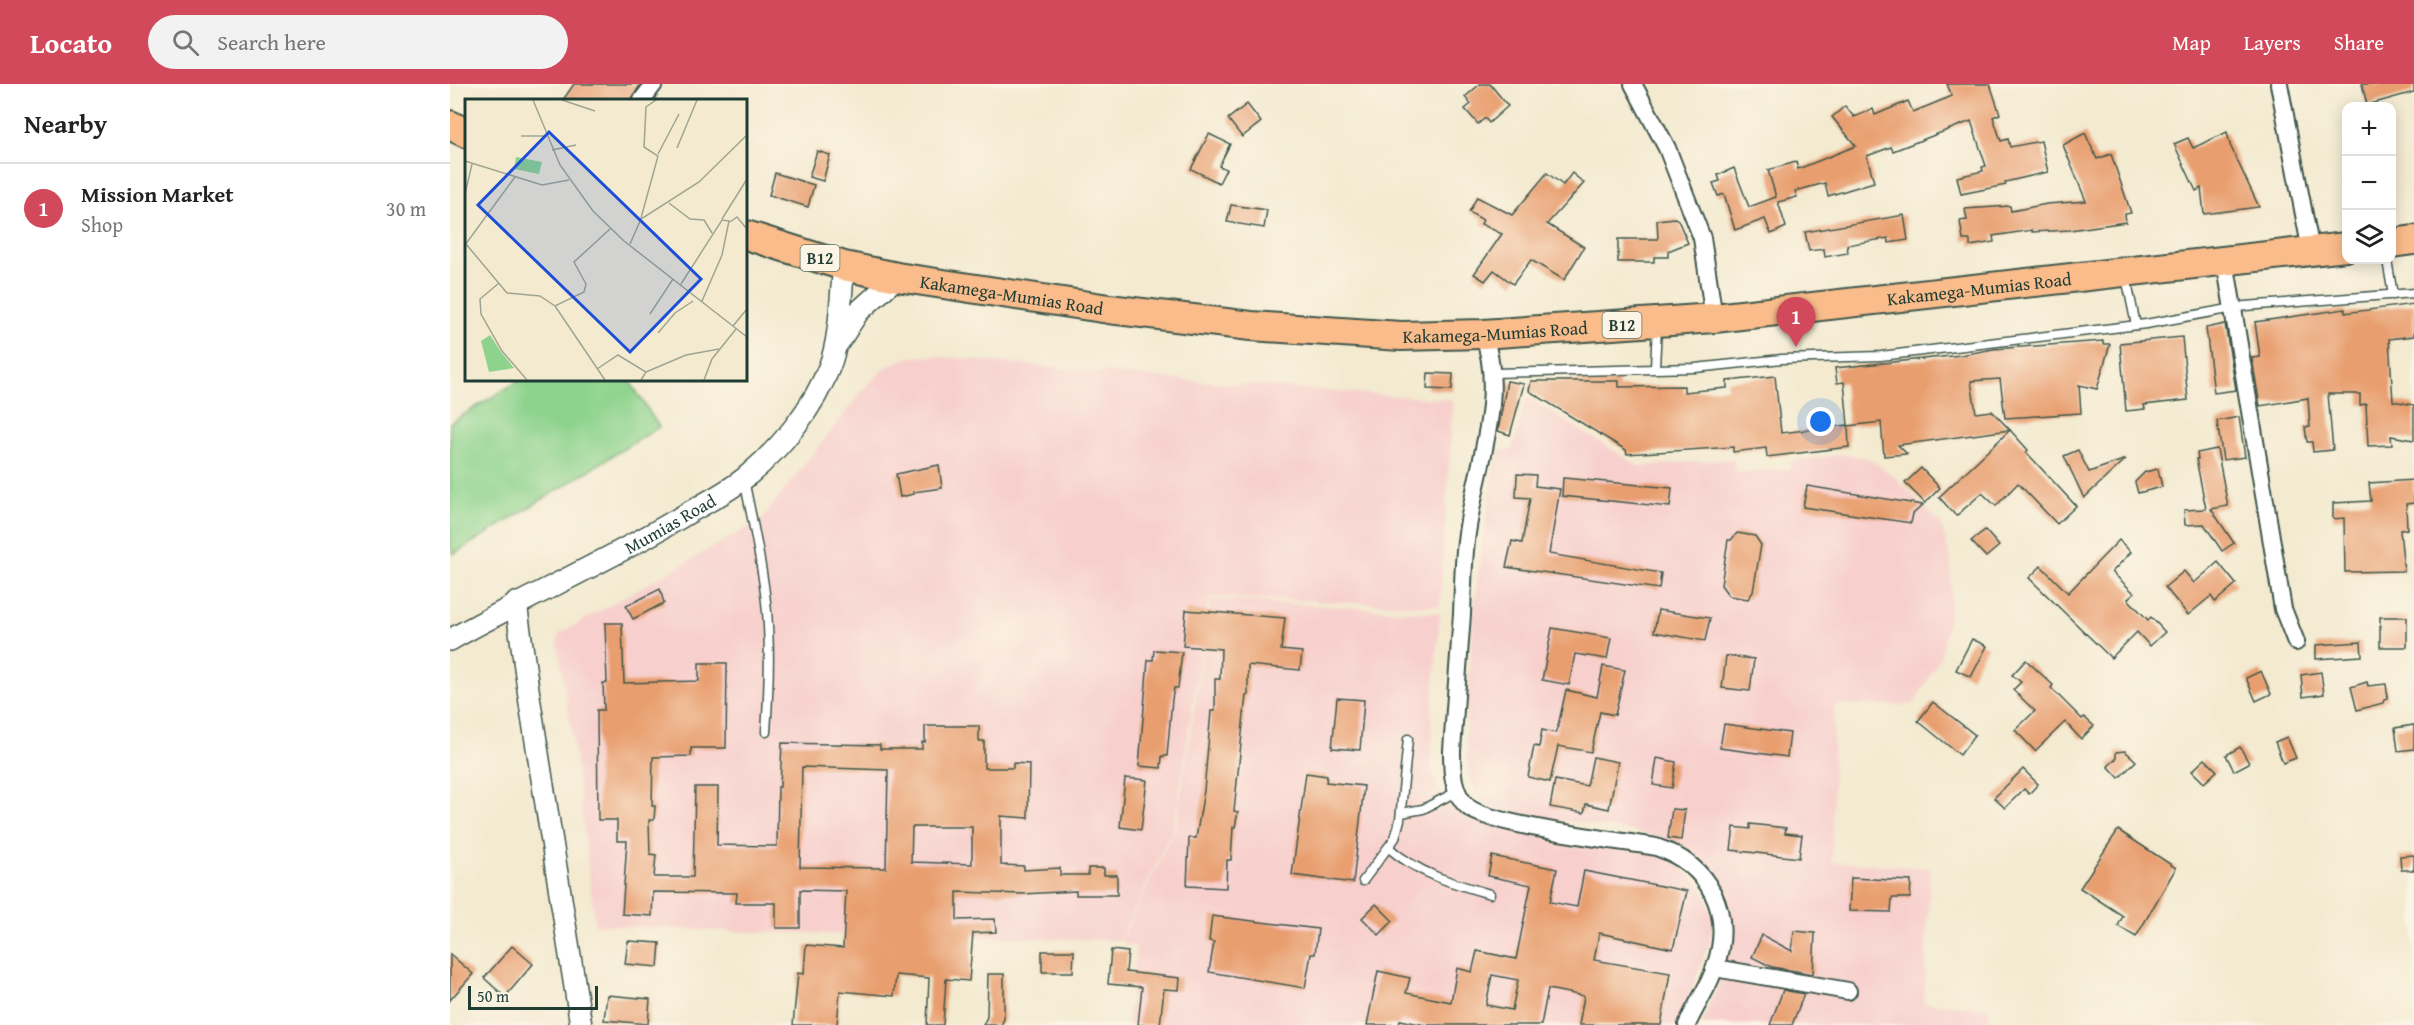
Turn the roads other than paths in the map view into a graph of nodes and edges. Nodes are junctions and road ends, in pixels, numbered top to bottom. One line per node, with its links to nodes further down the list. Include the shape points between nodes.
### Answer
1 (654, 84): 4 (street)
2 (1633, 84): 18 (street, via 1667,148 1702,238)
3 (2278, 84): 9 (street)
4 (643, 99)
5 (747, 235): 12 (highway, B12)
6 (2414, 240): 7 (highway)
7 (2396, 242)
8 (2342, 248): 9 (highway, Kakamega-Mumias Road / B12)
9 (2311, 251): 10 (highway, Kakamega-Mumias Road / B12)
10 (2224, 261): 13 (highway, Kakamega-Mumias Road / B12); 17 (street)
11 (2388, 264): 16 (lane)
12 (844, 266): 14 (highway, B12); 22 (street, Mumias Road)
13 (2126, 273): 18 (highway, Kakamega-Mumias Road / B12); 20 (lane)
14 (897, 277): 21 (highway, Kakamega-Mumias Road / B12, via 1251,326 1401,336); 22 (street, Mumias Road, via 858,312)
15 (2414, 292): 16 (lane)
16 (2393, 295): 17 (lane)
17 (2233, 309): 20 (lane); 28 (street, via 2283,609)
18 (1714, 318): 19 (highway, Kakamega-Mumias Road / B12)
19 (1657, 323): 21 (highway, Kakamega-Mumias Road / B12); 23 (lane)
20 (2136, 325): 23 (lane, via 1881,356)
21 (1483, 334): 24 (street)
22 (836, 346): 25 (street, Mumias Road, via 824,381 800,420)
23 (1655, 367): 24 (lane)
24 (1493, 373): 31 (street, via 1488,426 1466,541 1452,751)
25 (744, 479): 26 (street, Mumias Road, via 666,526); 29 (lane, via 766,604)
26 (516, 603): 27 (street, Mumias Road); 38 (street)
27 (450, 640)
28 (2296, 642)
29 (766, 732)
30 (1408, 739): 32 (lane)
31 (1458, 791): 32 (lane, via 1423,809); 36 (street, via 1469,808 1495,819 1656,846 1676,853 1703,877 1717,902 1723,934)
32 (1401, 813): 33 (lane)
33 (1389, 848): 34 (lane); 35 (lane, via 1427,874)
34 (1363, 881)
35 (1490, 894)
36 (1715, 968): 37 (street); 39 (street)
37 (1848, 991)
38 (581, 1025)
39 (1687, 1025)

